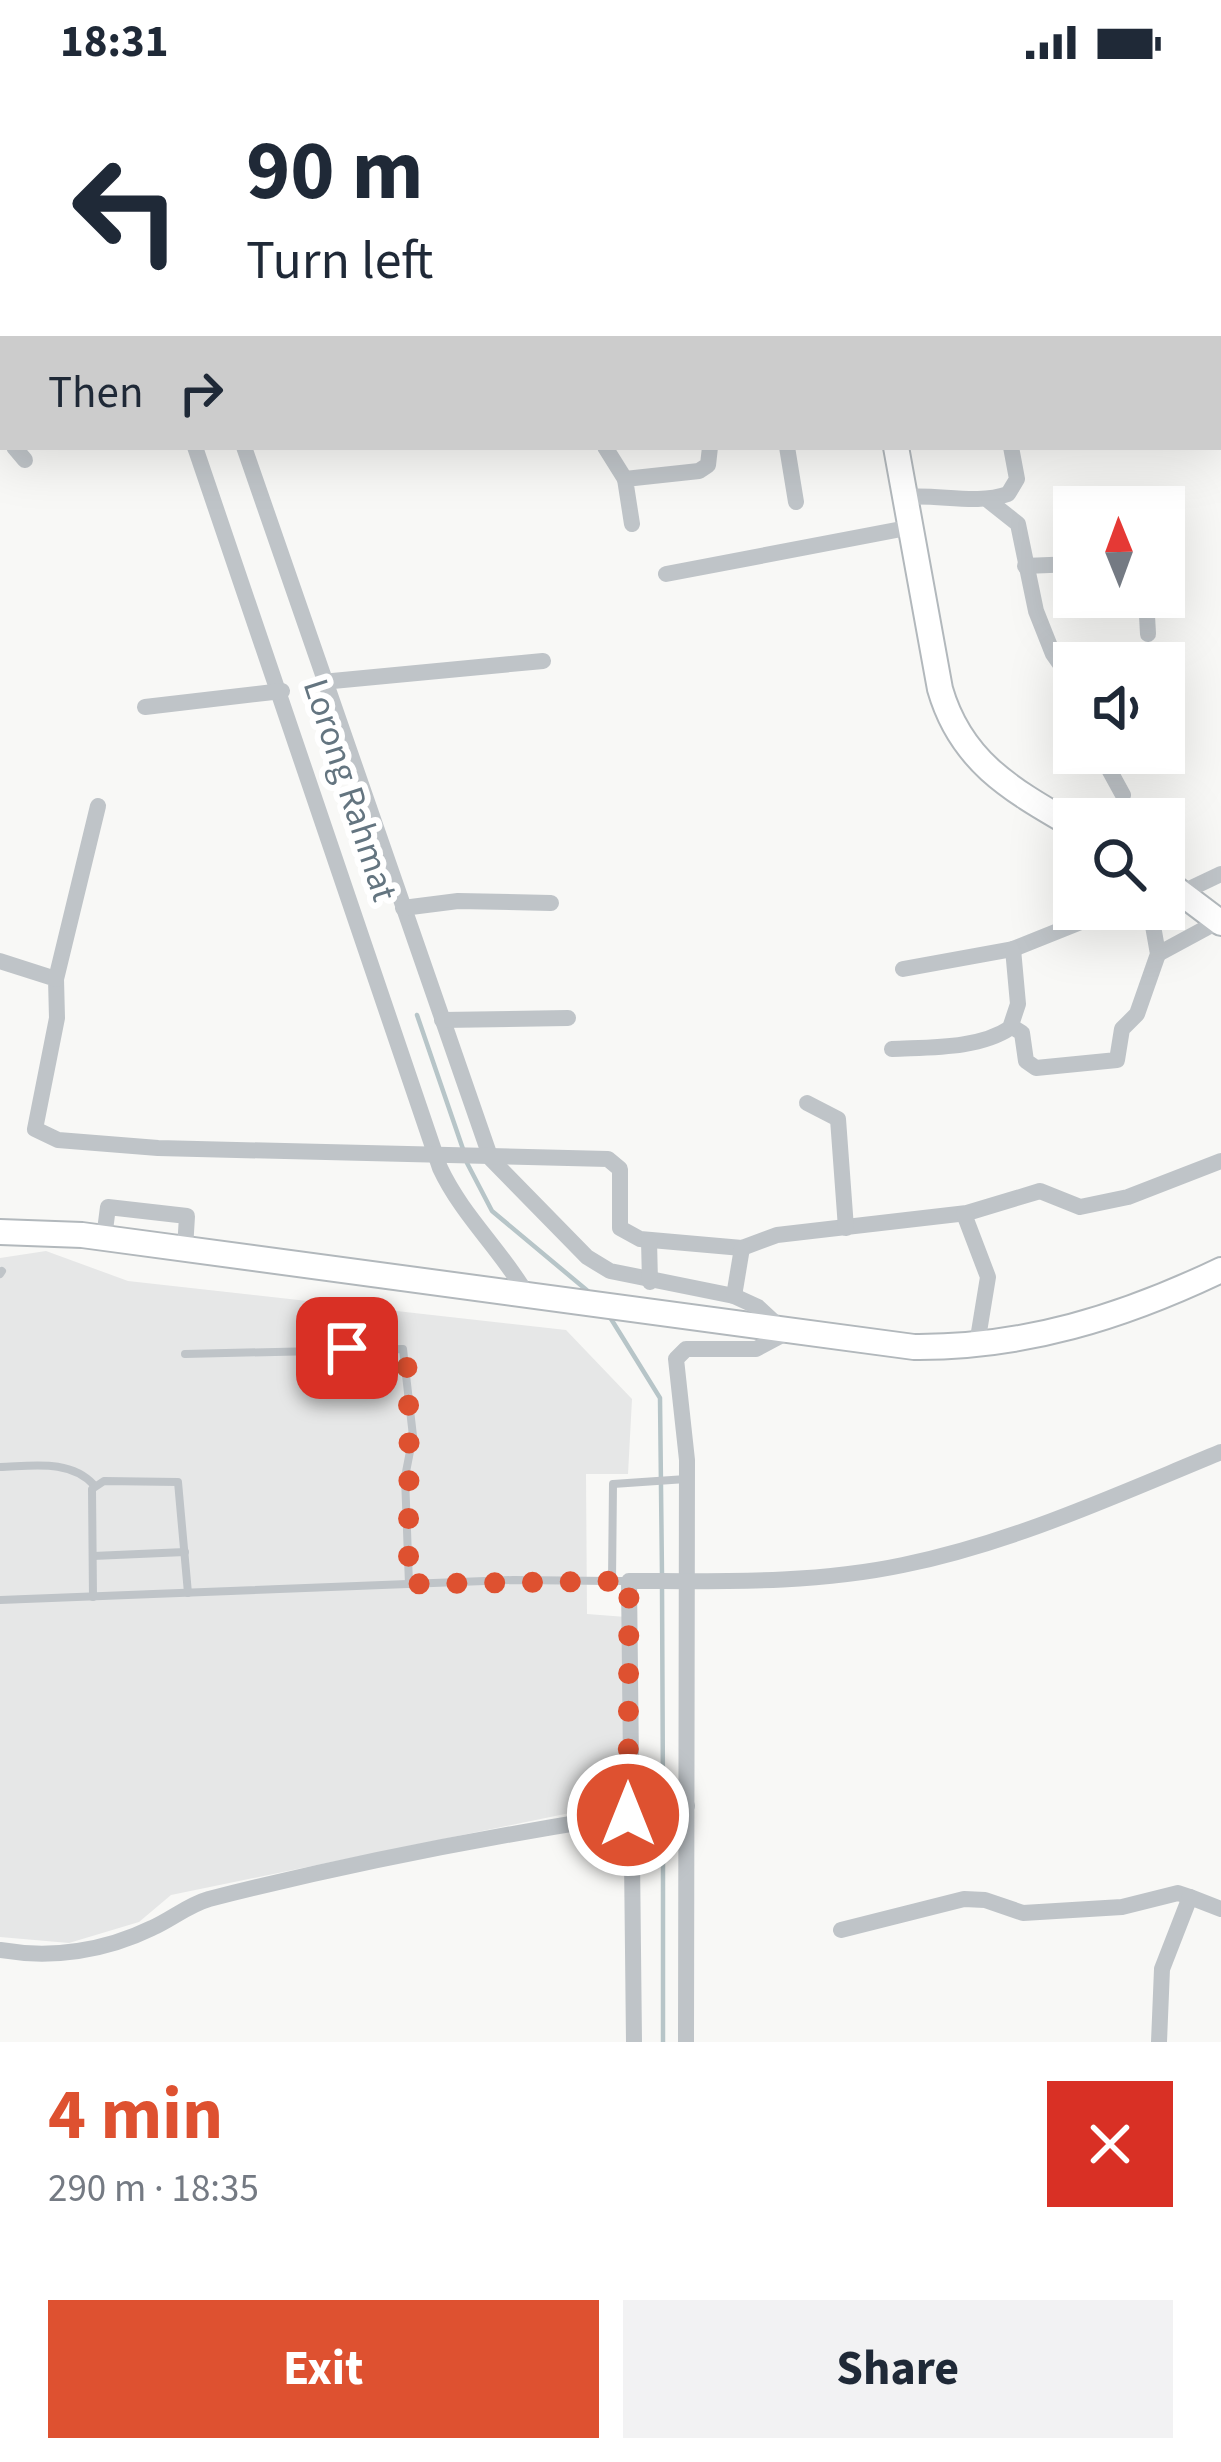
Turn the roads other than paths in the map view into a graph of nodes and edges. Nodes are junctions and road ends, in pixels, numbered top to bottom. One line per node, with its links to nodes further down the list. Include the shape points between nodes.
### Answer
1 (196, 450): 22 (street, Lorong Rahmat)
2 (245, 450): 21 (street)
3 (607, 450): 8 (street)
4 (710, 450): 8 (street, via 699,471)
5 (787, 450): 11 (street)
6 (897, 450): 9 (street)
7 (1011, 450): 10 (street, via 1016,485)
8 (625, 479): 12 (street)
9 (905, 497): 10 (street); 13 (street)
10 (989, 501): 15 (street, via 1018,524)
11 (796, 502)
12 (632, 524)
13 (911, 526): 16 (street); 27 (street, via 952,726 988,772)
14 (1053, 565): 15 (street)
15 (1025, 566): 19 (street)
16 (666, 574)
17 (1147, 618): 18 (street)
18 (1148, 634)
19 (1053, 654)
20 (543, 661): 21 (street)
21 (322, 682): 32 (street)
22 (282, 692): 23 (street); 46 (street, Lorong Rahmat)
23 (145, 707)
24 (1112, 774): 25 (street)
25 (1123, 795)
26 (98, 806): 40 (street)
27 (1053, 813)
28 (1221, 874): 29 (street)
29 (1185, 883)
30 (1185, 895): 33 (street)
31 (551, 903): 32 (street)
32 (403, 908): 42 (street)
33 (1220, 922): 37 (street)
34 (1060, 930): 36 (street)
35 (1154, 930): 37 (street)
36 (1012, 949): 39 (street); 43 (street, via 1018,1004)
37 (1158, 953): 43 (street, via 1115,1062 1036,1068)
38 (0, 962): 40 (street)
39 (903, 969)
40 (56, 979): 46 (street, via 57,1018 35,1129 58,1140)
41 (568, 1018): 42 (street)
42 (442, 1020): 47 (street)
43 (1011, 1025): 44 (street, via 995,1037)
44 (892, 1049)
45 (807, 1103): 50 (street, via 838,1119)
46 (439, 1156): 47 (street); 56 (street, Lorong Rahmat, via 461,1207)
47 (488, 1159): 52 (street, via 614,1160 620,1228); 55 (street, via 587,1257)
48 (1221, 1161): 49 (street, via 1128,1197 1073,1207 1040,1191)
49 (964, 1214): 50 (street); 59 (street, via 988,1277)
50 (846, 1228): 53 (street, via 777,1235)
51 (0, 1232): 56 (street, via 104,1238)
52 (649, 1240): 53 (street); 55 (street)
53 (742, 1248): 57 (street)
54 (1221, 1270): 59 (street, via 1073,1329)
55 (650, 1282): 57 (street)
56 (526, 1293): 58 (street)
57 (734, 1296): 58 (street)
58 (786, 1333): 59 (street, via 914,1347); 63 (street, via 756,1349 678,1354)
59 (977, 1344)
60 (185, 1354): 69 (lane, via 403,1349 412,1436 405,1477)
61 (1221, 1452): 68 (street, via 1082,1513 931,1559 838,1575)
62 (0, 1467): 64 (lane, via 62,1466)
63 (687, 1479): 67 (lane, via 613,1484); 68 (street)
64 (94, 1485): 65 (lane, via 175,1480); 66 (lane)
65 (184, 1552): 66 (lane); 70 (lane)
66 (93, 1556): 71 (lane)
67 (621, 1581): 68 (street); 69 (lane); 74 (street)
68 (689, 1581): 73 (street)
69 (409, 1584): 70 (lane)
70 (188, 1593): 71 (lane)
71 (93, 1597): 72 (lane)
72 (0, 1600)
73 (687, 1806): 74 (street); 80 (street)
74 (628, 1815): 78 (street, via 207,1900 96,1949); 79 (street)
75 (1190, 1897): 76 (street); 77 (street, via 1023,1913 964,1899); 81 (street, via 1162,1969)
76 (1221, 1909)
77 (841, 1930)
78 (0, 1950)
79 (634, 2042)
80 (686, 2042)
81 (1159, 2042)

